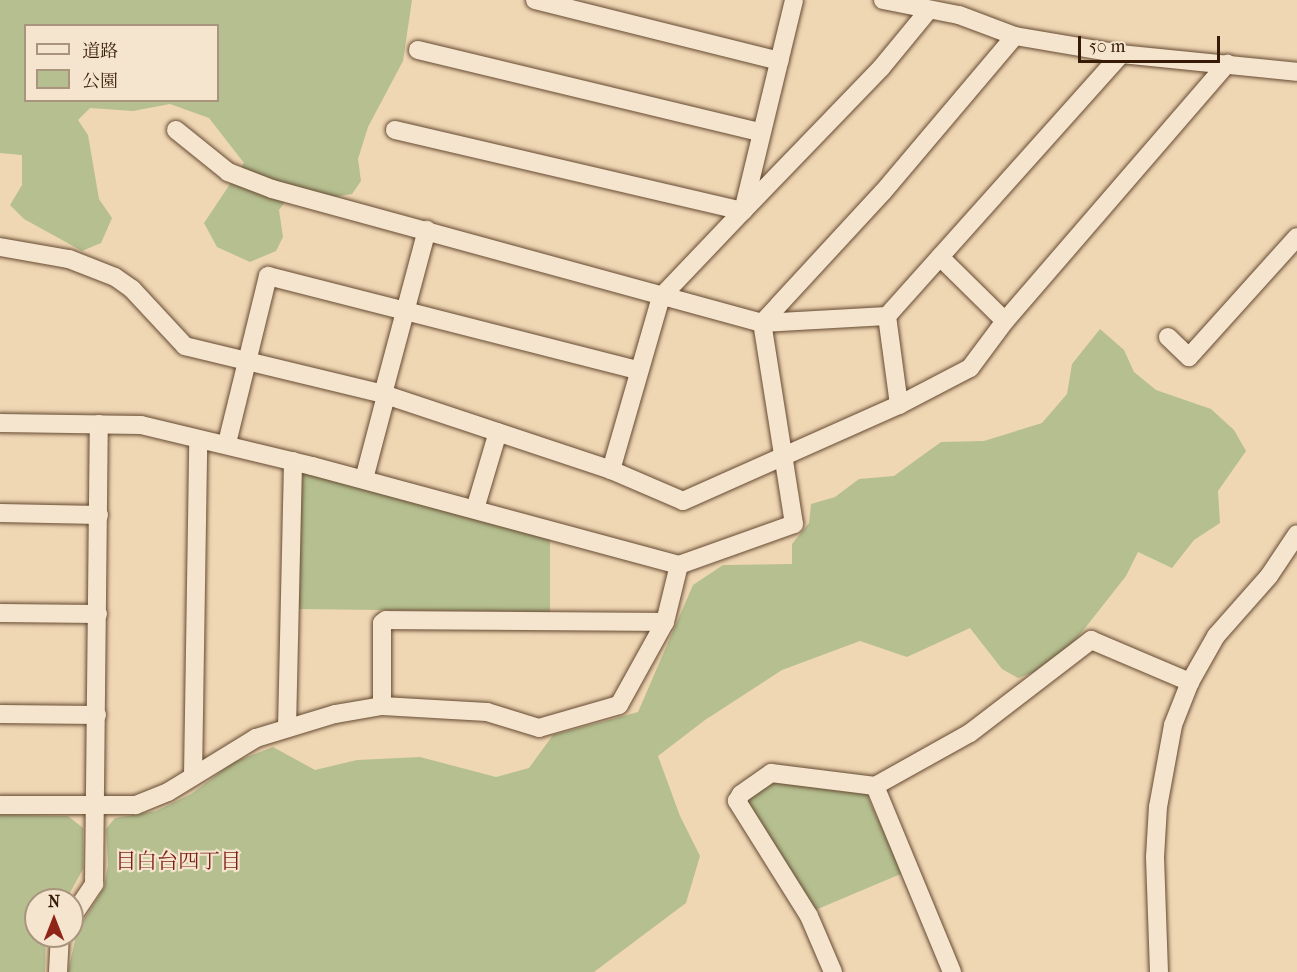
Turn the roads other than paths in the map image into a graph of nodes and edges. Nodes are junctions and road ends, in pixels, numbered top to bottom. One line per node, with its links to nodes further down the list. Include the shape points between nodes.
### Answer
1 (535, 0): 8 (street)
2 (794, 0): 8 (street)
3 (883, 0): 4 (street)
4 (928, 11): 5 (street, via 958,15); 14 (street, via 881,69)
5 (1015, 36): 7 (street); 23 (street, via 884,192)
6 (417, 50): 13 (street)
7 (1121, 54): 9 (street); 18 (street)
8 (779, 61): 13 (street)
9 (1227, 64): 10 (street); 22 (street)
10 (1297, 72)
11 (176, 129): 15 (street, via 228,172 272,189)
12 (395, 130): 14 (street)
13 (760, 132): 14 (street)
14 (743, 211): 19 (street)
15 (427, 230): 19 (street); 20 (street)
16 (1297, 237): 24 (street, via 1189,357)
17 (0, 248): 25 (street, via 69,259 115,277 132,288 185,346)
18 (940, 257): 21 (street); 22 (street)
19 (661, 297): 23 (street); 26 (street)
20 (406, 314): 25 (street, via 268,276); 26 (street); 27 (street)
21 (887, 316): 23 (street); 28 (street)
22 (1005, 321): 28 (street, via 970,368)
23 (762, 323): 34 (street)
24 (1167, 337)
25 (249, 360): 27 (street); 33 (street)
26 (638, 370): 36 (street)
27 (384, 395): 31 (street); 37 (street)
28 (899, 405): 34 (street)
29 (0, 423): 30 (street)
30 (99, 423): 32 (street, via 141,425); 40 (street)
31 (498, 432): 36 (street); 38 (street)
32 (198, 440): 33 (street); 51 (street)
33 (227, 443): 35 (street)
34 (783, 456): 36 (street, via 682,501); 42 (street, via 794,524)
35 (293, 461): 37 (street); 50 (street)
36 (610, 470)
37 (364, 479): 38 (street)
38 (475, 509): 42 (street)
39 (0, 513): 40 (street)
40 (99, 515): 44 (street)
41 (1297, 534): 46 (street, via 1269,576 1216,636)
42 (679, 566): 45 (street)
43 (0, 613): 44 (street)
44 (98, 614): 49 (street)
45 (665, 622): 47 (street, via 619,705 539,728 487,712); 47 (street, via 386,621 382,623)
46 (1190, 682): 52 (street, via 1091,640 970,733); 60 (street, via 1173,725 1158,807 1154,906)
47 (382, 706): 50 (street)
48 (0, 714): 49 (street)
49 (97, 715): 54 (street)
50 (287, 728): 51 (street, via 256,738)
51 (193, 776): 54 (street, via 153,800)
52 (875, 786): 58 (street, via 771,773 737,801 809,916); 59 (street)
53 (0, 805): 54 (street)
54 (96, 807): 55 (street, via 94,884)
55 (84, 899)
56 (59, 948): 57 (street)
57 (58, 972)
58 (833, 972)
59 (952, 972)
60 (1159, 972)

